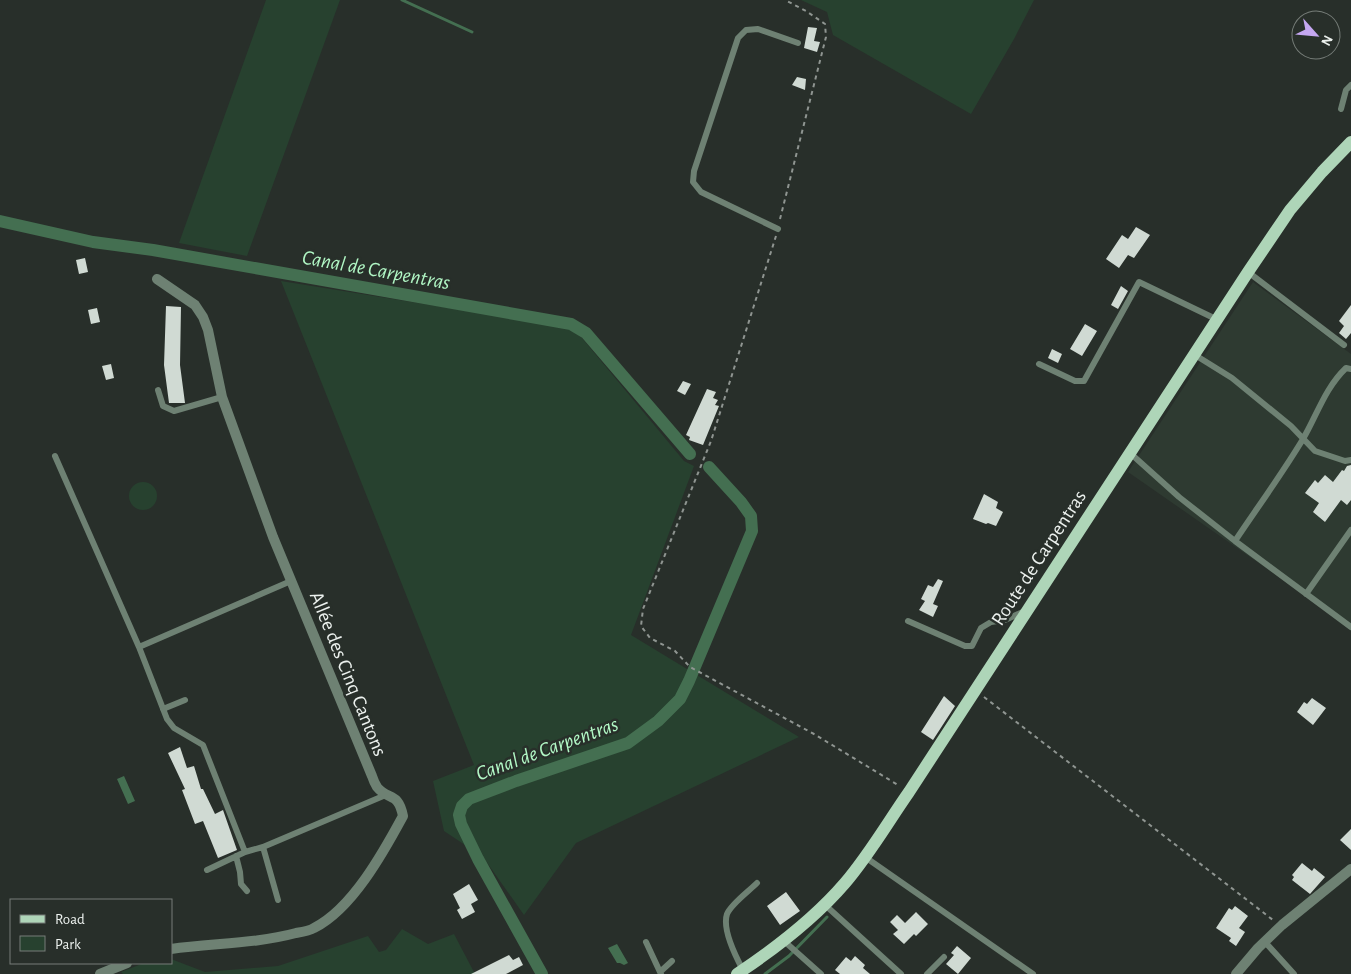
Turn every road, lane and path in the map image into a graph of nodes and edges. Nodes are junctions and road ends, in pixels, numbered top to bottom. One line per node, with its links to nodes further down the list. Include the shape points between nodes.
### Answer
1 (785, 0): 6 (path, via 825,24 826,37)
2 (798, 43): 6 (lane, via 758,29 746,30 738,38 692,182 702,192)
3 (1351, 85): 4 (lane, via 1346,90)
4 (1341, 109)
5 (1351, 142): 7 (main road, Route de Carpentras, via 1290,210)
6 (778, 229): 31 (path, via 711,441 644,610 642,626 650,638 675,651 690,667 814,734)
7 (1248, 272): 9 (main road, Route de Carpentras); 10 (lane)
8 (157, 279): 15 (street, Allée des Cinq Cantons, via 194,305 203,317)
9 (1218, 320): 11 (main road, Route de Carpentras); 12 (lane, via 1139,282 1084,381 1076,381)
10 (1344, 345)
11 (1195, 355): 16 (lane, via 1232,378); 17 (main road, Route de Carpentras)
12 (1039, 364)
13 (1351, 369): 16 (lane, via 1346,368 1336,378)
14 (158, 390): 15 (lane, via 163,406 174,411)
15 (222, 397): 22 (street, Allée des Cinq Cantons)
16 (1303, 438): 19 (lane, via 1315,451); 21 (lane)
17 (1130, 454): 21 (lane); 24 (main road, Route de Carpentras)
18 (55, 456): 27 (lane)
19 (1351, 460)
20 (1351, 530): 23 (lane)
21 (1235, 541): 23 (lane)
22 (291, 581): 27 (lane); 32 (street, Allée des Cinq Cantons, via 372,776 378,788)
23 (1306, 594): 26 (lane)
24 (1028, 609): 25 (lane, via 981,628 972,646 965,646); 28 (main road, Route de Carpentras)
25 (908, 621)
26 (1351, 627)
27 (139, 647): 30 (lane)
28 (975, 690): 31 (main road, Route de Carpentras); 43 (path)
29 (185, 700): 30 (lane)
30 (163, 709): 34 (lane, via 174,728 203,745)
31 (909, 792): 36 (main road, Route de Carpentras)
32 (388, 794): 33 (lane); 47 (street, Allée des Cinq Cantons, via 396,798 403,816 355,893 343,907 314,929 284,936)
33 (263, 847): 34 (lane); 41 (lane)
34 (245, 852): 35 (lane)
35 (236, 856): 38 (lane); 40 (lane, via 241,884)
36 (865, 857): 42 (main road, Route de Carpentras); 57 (lane)
37 (1351, 869): 43 (street)
38 (207, 870)
39 (757, 883): 51 (lane, via 728,914 730,940)
40 (247, 891)
41 (278, 900)
42 (824, 904): 44 (main road, Route de Carpentras); 55 (lane)
43 (1282, 925): 46 (street)
44 (784, 941): 51 (main road, Route de Carpentras); 54 (lane)
45 (646, 942): 52 (lane)
46 (1265, 942): 58 (street); 59 (lane)
47 (172, 949)
48 (944, 957): 56 (lane)
49 (672, 961): 52 (lane)
50 (125, 964): 53 (street)
51 (740, 972)
52 (660, 973)
53 (100, 974)
54 (821, 974)
55 (901, 974)
56 (927, 974)
57 (1033, 974)
58 (1236, 974)
59 (1294, 974)

